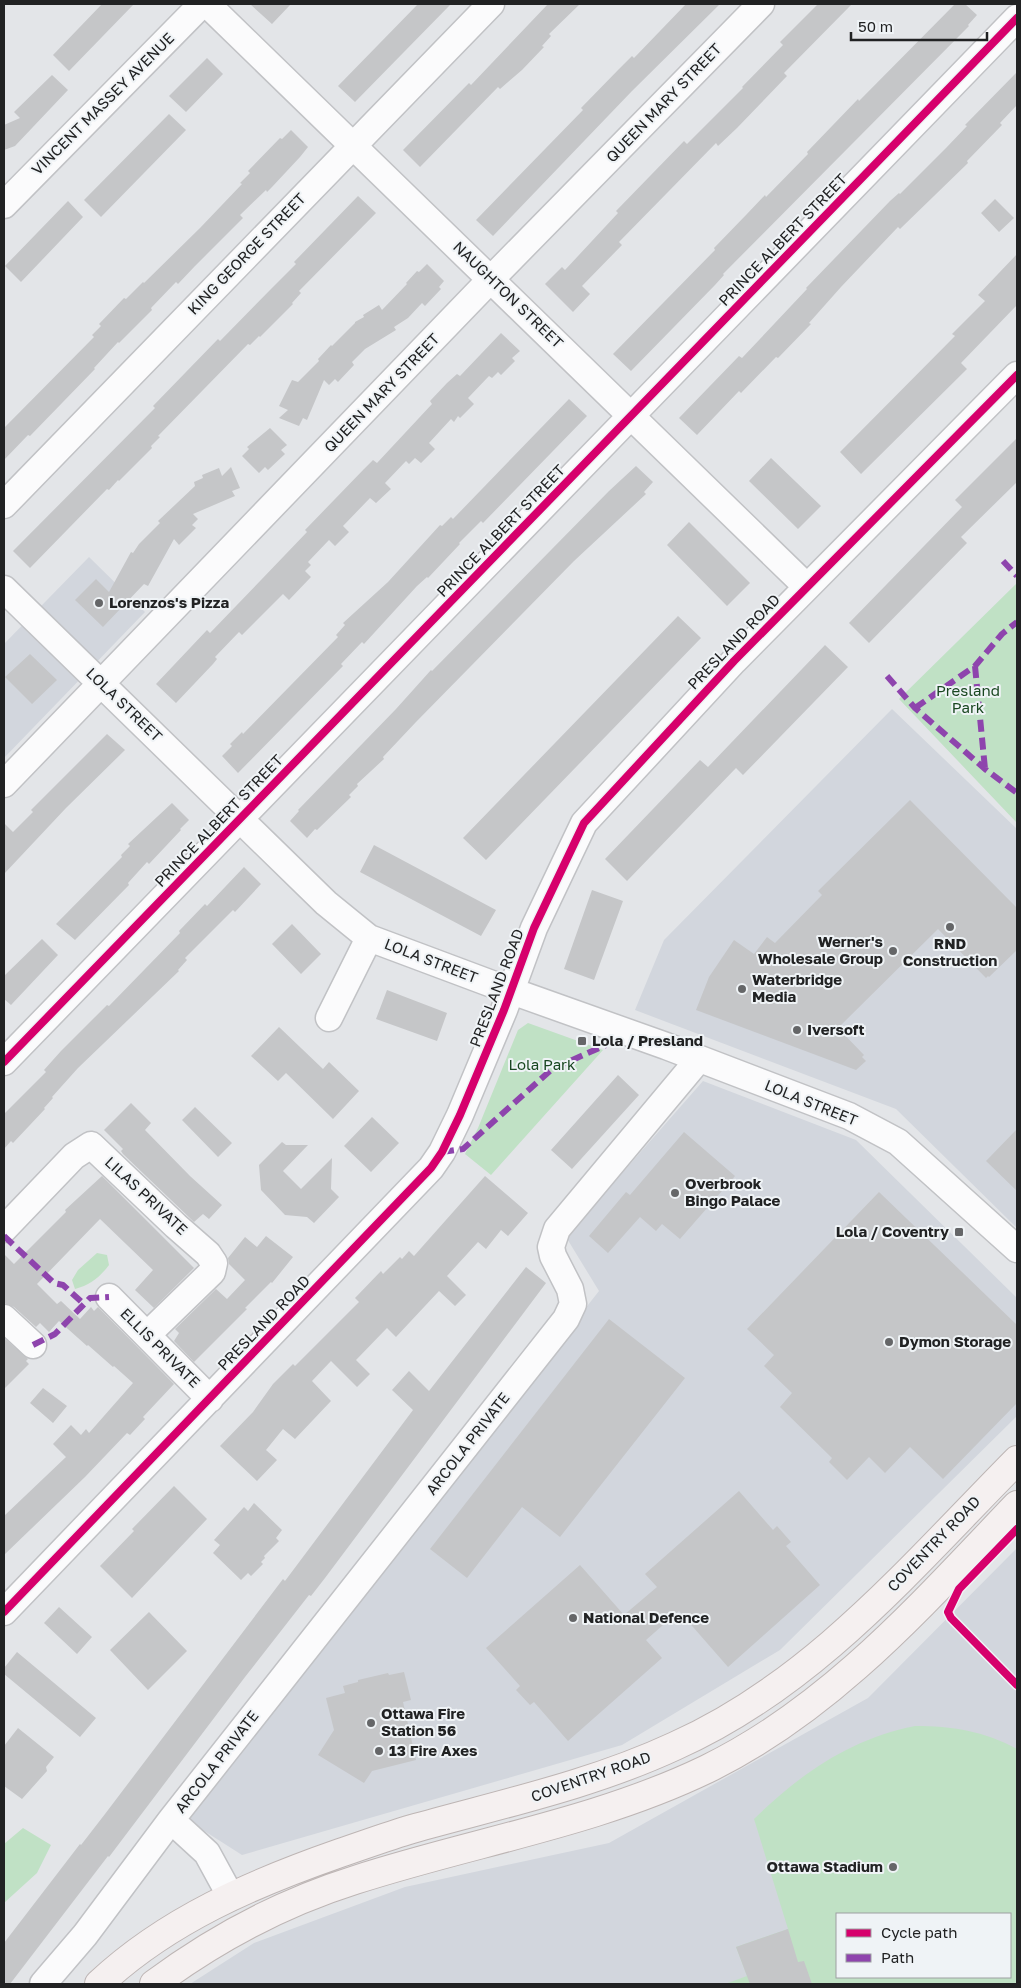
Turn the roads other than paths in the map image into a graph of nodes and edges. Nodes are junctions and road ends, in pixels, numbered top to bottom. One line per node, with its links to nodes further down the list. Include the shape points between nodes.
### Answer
1 (202, 4): 8 (street, VINCENT MASSEY AVENUE)
2 (207, 4): 7 (street, NAUGHTON STREET)
3 (490, 4): 7 (street, KING GEORGE STREET)
4 (761, 4): 9 (street, QUEEN MARY STREET)
5 (1007, 4): 6 (street)
6 (1017, 16): 11 (street, PRINCE ALBERT STREET)
7 (353, 144): 9 (street, NAUGHTON STREET); 12 (street, KING GEORGE STREET)
8 (4, 205)
9 (491, 279): 11 (street, NAUGHTON STREET); 15 (street, QUEEN MARY STREET)
10 (1017, 375): 13 (street, PRESLAND ROAD)
11 (633, 416): 13 (street, NAUGHTON STREET); 17 (street, PRINCE ALBERT STREET)
12 (4, 505)
13 (807, 587): 19 (street, PRESLAND ROAD, via 584,823 534,928)
14 (4, 589): 15 (street, LOLA STREET)
15 (101, 683): 16 (street, QUEEN MARY STREET); 17 (street, LOLA STREET)
16 (4, 784)
17 (240, 819): 18 (street, LOLA STREET, via 326,903); 22 (street, PRINCE ALBERT STREET)
18 (369, 938): 19 (street, LOLA STREET); 20 (street)
19 (512, 991): 21 (street, LOLA STREET); 29 (street, PRESLAND ROAD, via 460,1116 432,1168)
20 (329, 1018)
21 (699, 1059): 24 (street, LOLA STREET, via 849,1116 898,1142); 35 (street, ARCOLA PRIVATE, via 557,1229 551,1247 570,1289 573,1304 566,1319)
22 (4, 1062)
23 (4, 1228): 27 (street, LILAS PRIVATE, via 74,1156 91,1145 214,1263 212,1272)
24 (1017, 1249)
25 (109, 1297): 27 (street, ELLIS PRIVATE)
26 (4, 1318): 28 (street)
27 (147, 1335): 29 (street, ELLIS PRIVATE)
28 (33, 1345)
29 (210, 1399): 34 (street, PRESLAND ROAD)
30 (1017, 1460): 32 (main road, COVENTRY ROAD)
31 (1017, 1504): 33 (main road)
32 (928, 1550): 33 (main road); 36 (main road, COVENTRY ROAD, via 856,1623 803,1668 700,1735 584,1782 410,1830 276,1877)
33 (948, 1578): 39 (main road, via 876,1649 813,1703 762,1738 707,1769 614,1806 542,1829 381,1872 301,1899 222,1938)
34 (4, 1612)
35 (171, 1820): 36 (street, ARCOLA PRIVATE, via 207,1853); 37 (street, ARCOLA PRIVATE, via 85,1935)
36 (232, 1897): 38 (main road, COVENTRY ROAD, via 180,1924 132,1956)
37 (43, 1984)
38 (100, 1984)
39 (154, 1984)

